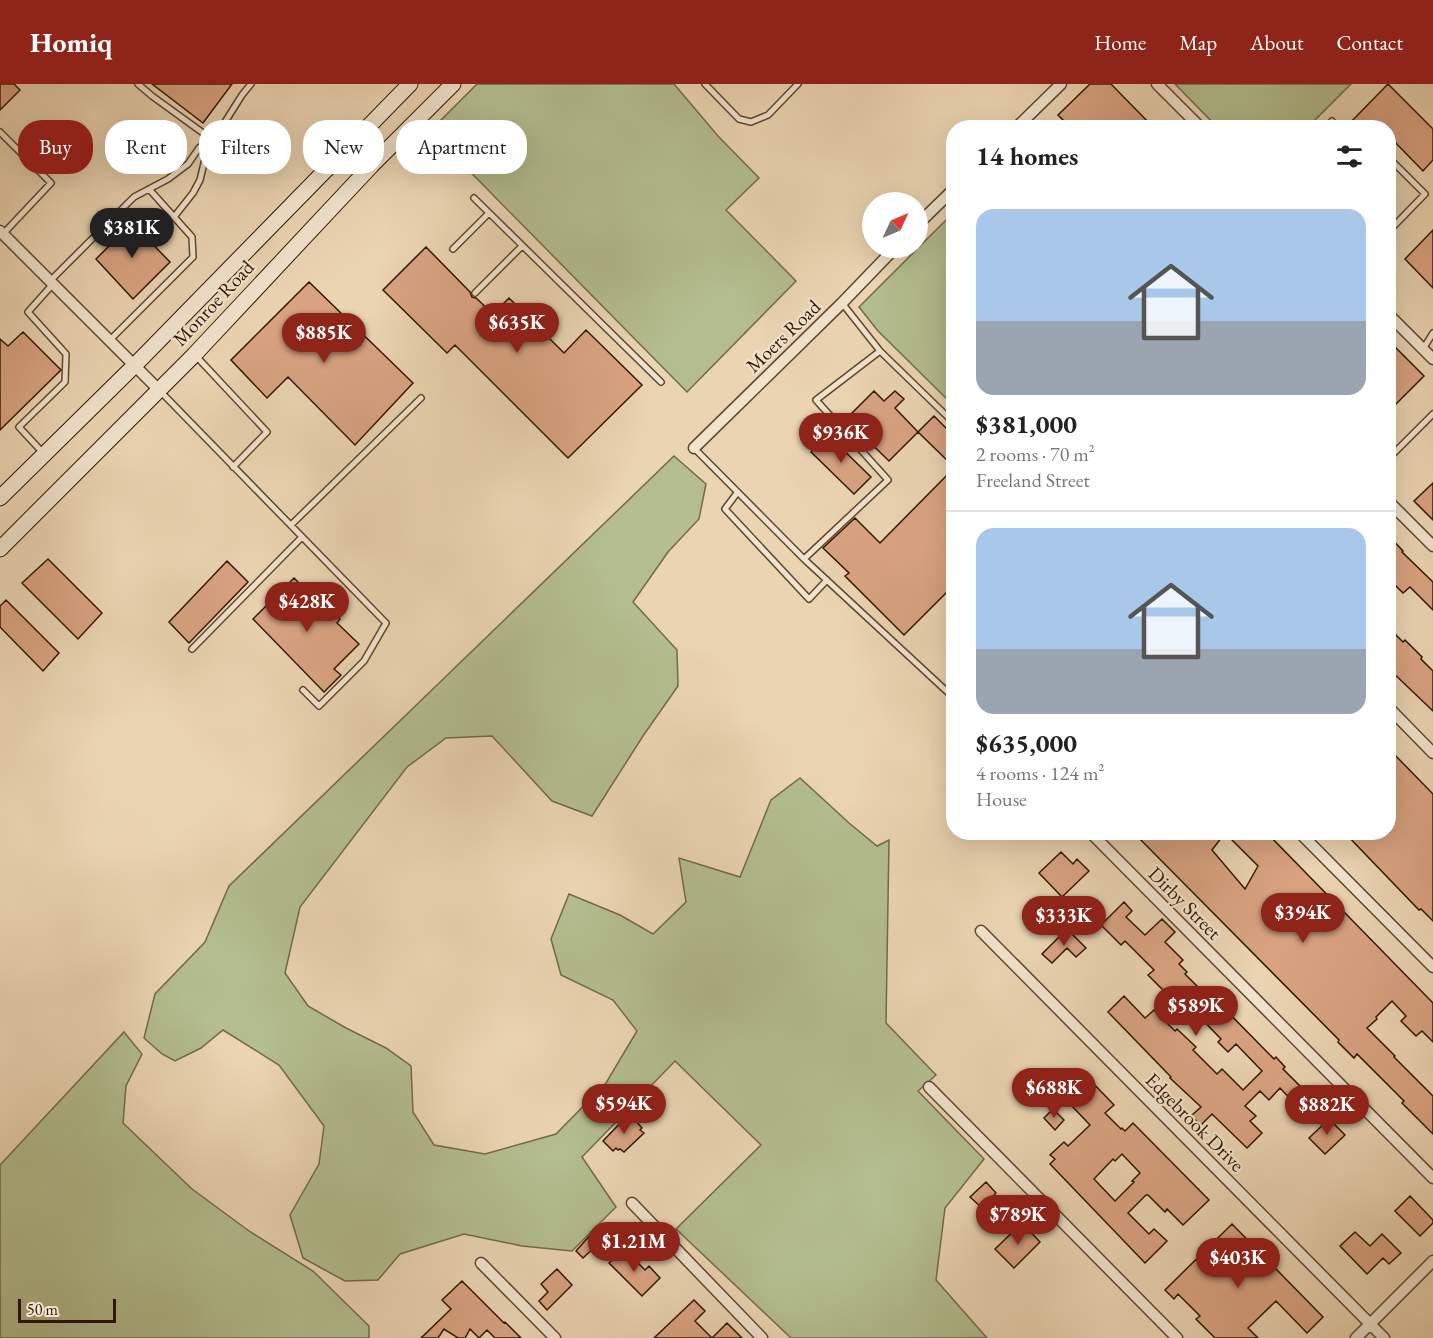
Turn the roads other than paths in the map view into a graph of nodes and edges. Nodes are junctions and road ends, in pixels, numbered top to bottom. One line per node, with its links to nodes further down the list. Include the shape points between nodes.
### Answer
1 (138, 84): 13 (lane)
2 (250, 84): 9 (lane)
3 (410, 84): 10 (main road, Monroe Road)
4 (453, 84): 16 (main road, Monroe Road)
5 (705, 84): 6 (lane, via 739,119 751,123 768,115)
6 (798, 84)
7 (1061, 84): 11 (street)
8 (1157, 84): 12 (street)
9 (226, 120)
10 (374, 120)
11 (1024, 120)
12 (1193, 120)
13 (199, 130)
14 (0, 132): 28 (lane, via 51,183)
15 (199, 149): 21 (lane, via 188,164)
16 (384, 153)
17 (1396, 165): 27 (lane, via 1425,194)
18 (201, 174): 26 (lane, via 193,193)
19 (321, 174): 42 (main road, Monroe Road)
20 (364, 174): 40 (main road, Monroe Road)
21 (149, 189): 26 (lane); 32 (lane, via 134,197)
22 (946, 197): 25 (street)
23 (474, 198): 24 (lane)
24 (489, 213): 29 (lane); 30 (lane)
25 (928, 214)
26 (174, 217): 37 (lane, via 192,237 193,257)
27 (1396, 224)
28 (1, 232): 32 (street)
29 (522, 246): 33 (lane); 43 (lane)
30 (453, 249)
31 (885, 258): 34 (street, Moers Road)
32 (51, 282): 37 (street); 50 (lane, via 28,312 66,354 65,382 19,427)
33 (475, 293)
34 (842, 303): 39 (lane); 48 (street, Moers Road)
35 (1396, 325): 38 (street)
36 (1433, 333): 38 (lane)
37 (109, 341): 42 (street)
38 (1423, 349): 41 (street)
39 (880, 351): 47 (lane); 59 (lane, via 816,400 888,480)
40 (194, 355): 44 (main road, Monroe Road); 51 (lane, via 267,432)
41 (1433, 359)
42 (134, 366): 44 (street); 50 (main road, Monroe Road)
43 (661, 382)
44 (159, 390): 51 (lane); 58 (main road, Monroe Road)
45 (421, 398): 55 (lane)
46 (1433, 414): 49 (lane)
47 (946, 415)
48 (694, 448): 52 (lane)
49 (1396, 451)
50 (44, 454): 53 (main road, Monroe Road)
51 (233, 467): 55 (lane)
52 (737, 493): 59 (lane); 60 (lane, via 725,509 809,599)
53 (0, 498)
54 (1396, 509): 57 (street)
55 (291, 525): 56 (lane)
56 (302, 537): 61 (lane); 62 (lane, via 386,623 364,661 319,706)
57 (1433, 546)
58 (0, 547)
59 (804, 559): 60 (lane)
60 (827, 580): 63 (lane)
61 (192, 649)
62 (303, 690)
63 (946, 691)
64 (1396, 715): 65 (street)
65 (1433, 753)
66 (1098, 840): 71 (street, Dirby Street)
67 (1307, 840): 69 (street)
68 (981, 931): 75 (street, Edgebrook Drive)
69 (1433, 967)
70 (929, 1087): 78 (street)
71 (1433, 1178)
72 (632, 1203): 77 (street)
73 (1433, 1262): 75 (street)
74 (481, 1263): 76 (street)
75 (1370, 1324): 79 (street); 80 (street, Edgebrook Drive)
76 (555, 1338)
77 (762, 1338)
78 (1177, 1338)
79 (1356, 1338)
80 (1384, 1338)

